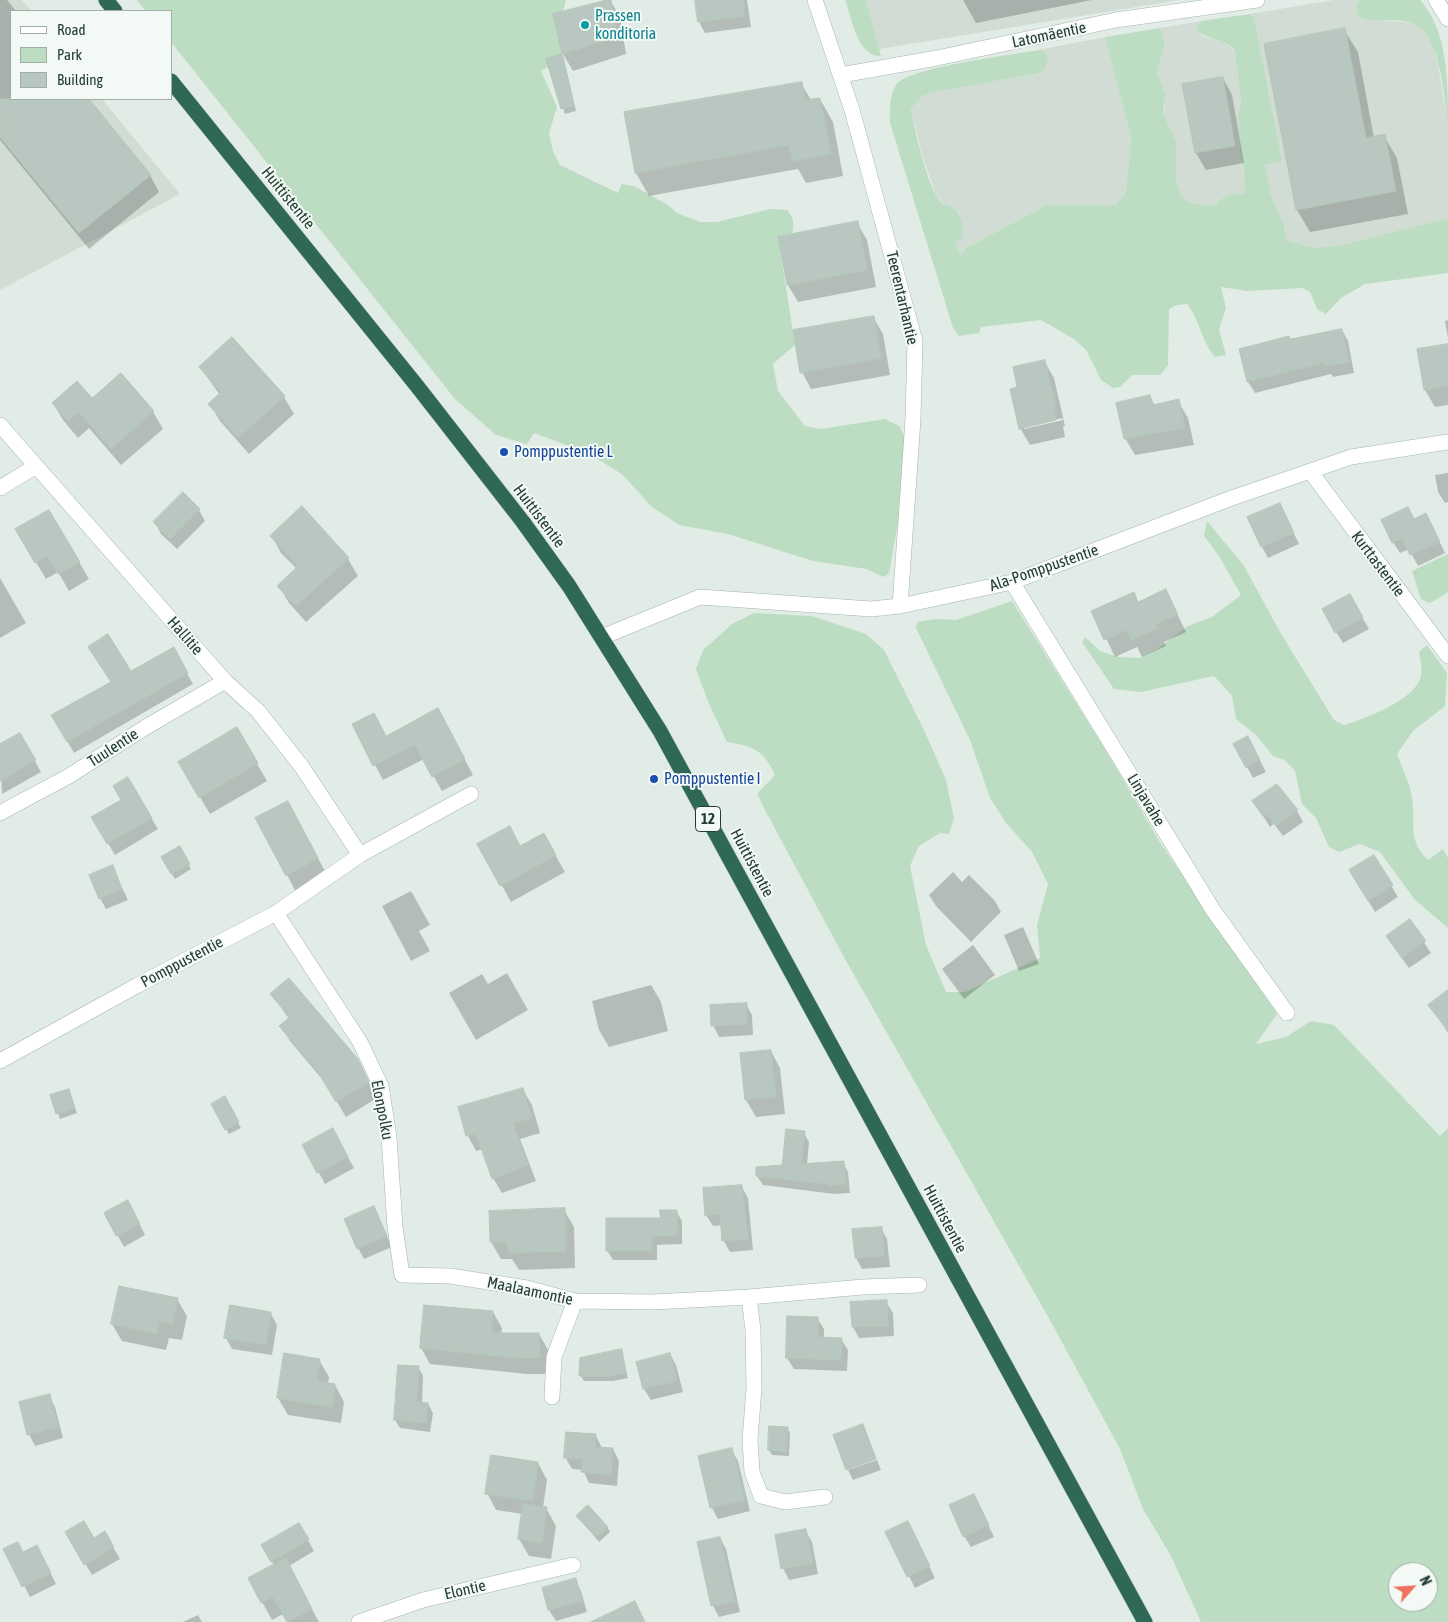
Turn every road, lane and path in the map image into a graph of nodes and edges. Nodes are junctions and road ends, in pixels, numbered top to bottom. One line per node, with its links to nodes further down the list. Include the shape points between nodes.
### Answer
1 (106, 0): 5 (highway)
2 (815, 0): 7 (street, Teerentarhantie)
3 (1257, 0): 7 (street, Latomäentie, via 1116,20)
4 (1436, 0): 6 (street)
5 (114, 10)
6 (1448, 19)
7 (841, 75): 15 (street, Teerentarhantie, via 914,341 913,419)
8 (172, 82): 16 (highway, Huittistentie / 12, via 482,469 569,586)
9 (0, 425): 11 (street, Hallitie)
10 (1448, 442): 12 (street, Ala-Pomppustentie, via 1351,457)
11 (36, 466): 13 (street); 18 (street, Hallitie)
12 (1310, 471): 14 (street, Ala-Pomppustentie); 17 (street, Kurttastentie)
13 (0, 488)
14 (1012, 582): 15 (street, Ala-Pomppustentie); 23 (street, Linjavahe, via 1213,910)
15 (900, 606): 16 (street, Ala-Pomppustentie, via 872,609 700,597)
16 (602, 637): 33 (highway, Huittistentie / 12, via 660,731)
17 (1448, 656)
18 (225, 681): 20 (street, Tuulentie, via 69,776); 21 (street, Hallitie, via 258,711 302,766)
19 (471, 794): 21 (street, Pomppustentie)
20 (0, 812)
21 (360, 855): 22 (street, Pomppustentie)
22 (276, 913): 24 (street, Pomppustentie); 25 (street, Elonpolku, via 360,1042 381,1086)
23 (1287, 1013)
24 (0, 1061)
25 (402, 1275): 28 (street, Maalaamontie, via 450,1276 527,1288)
26 (919, 1285): 27 (street, Maalaamontie)
27 (749, 1297): 28 (street, Maalaamontie, via 653,1302); 30 (street, via 754,1388 750,1440 752,1472 761,1496 785,1502)
28 (575, 1301): 29 (street, via 554,1356)
29 (552, 1397)
30 (825, 1497)
31 (573, 1565): 32 (street, Elontie, via 423,1600)
32 (358, 1622)
33 (1145, 1622)

